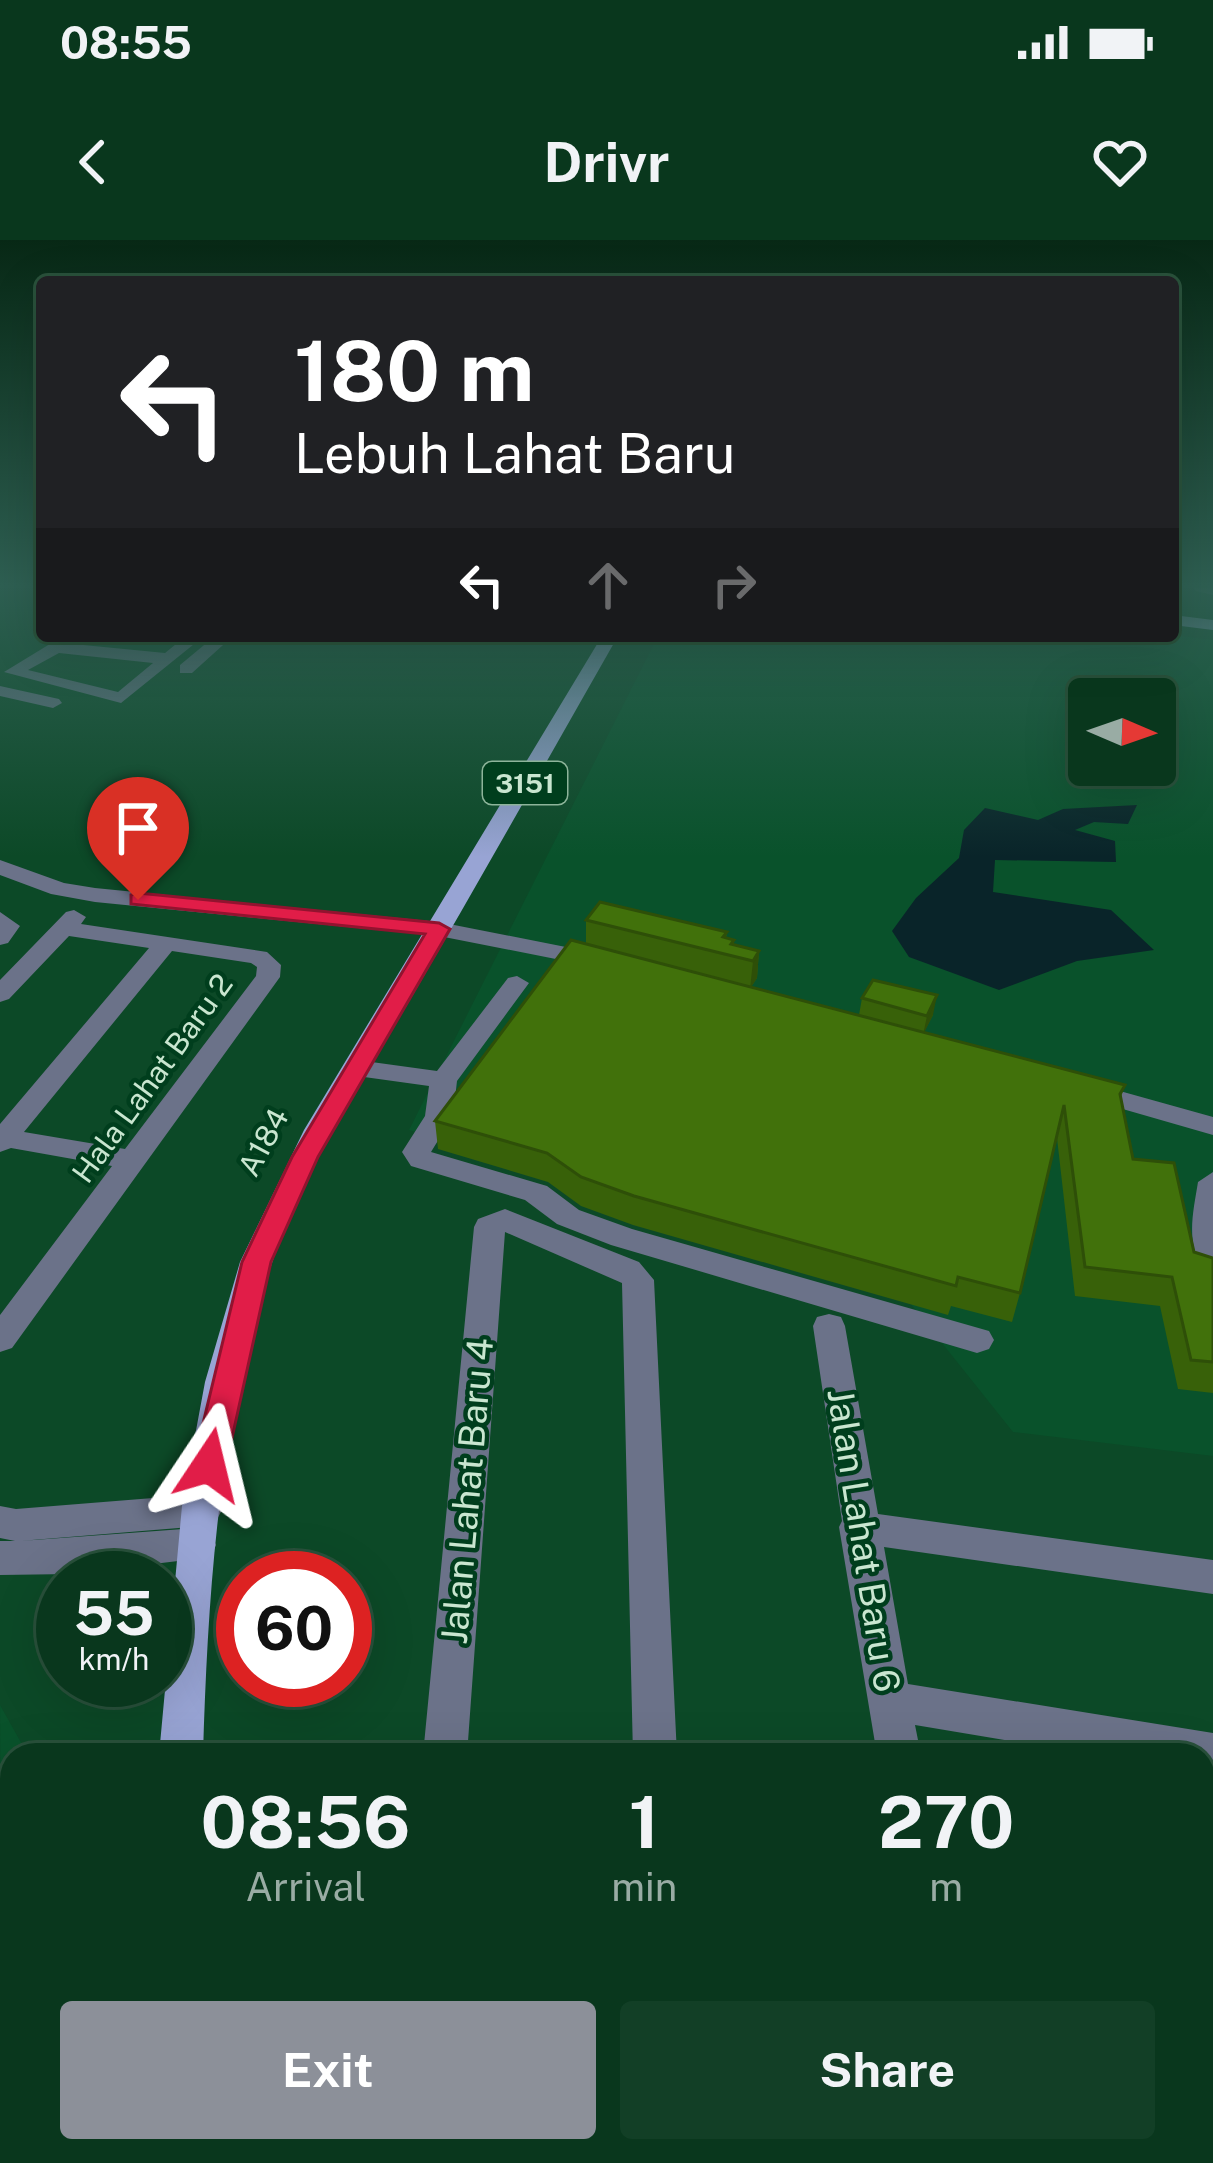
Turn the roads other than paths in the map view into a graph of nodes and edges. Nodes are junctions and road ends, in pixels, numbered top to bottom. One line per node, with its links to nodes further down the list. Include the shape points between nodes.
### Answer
1 (29, 678): 5 (street)
2 (146, 678): 5 (street, via 122,698)
3 (172, 678): 6 (street, via 126,714)
4 (586, 678): 11 (main road, A184 / 3151)
5 (32, 679): 6 (street)
6 (1, 691)
7 (0, 867): 8 (street)
8 (95, 896): 10 (street); 11 (street)
9 (0, 920): 12 (street, via 8,926)
10 (63, 928): 13 (street, Hala Lahat Baru 2); 16 (street)
11 (439, 929): 14 (street); 17 (main road, A184 / 3151)
12 (0, 938)
13 (166, 943): 21 (street); 22 (street, Hala Lahat Baru 2, via 258,957 269,964 268,977)
14 (632, 969)
15 (517, 983): 18 (street)
16 (0, 994)
17 (357, 1068): 18 (street); 30 (main road, A184 / 3151, via 256,1262 216,1420)
18 (444, 1080): 27 (street, via 440,1117 416,1152 433,1167 536,1193 568,1217 622,1237)
19 (1054, 1081): 20 (street)
20 (1213, 1126)
21 (1, 1139): 22 (street)
22 (133, 1160): 26 (street, Hala Lahat Baru 2)
23 (1213, 1181): 24 (street, via 1205,1231)
24 (1213, 1262)
25 (829, 1326): 29 (street, Jalan Lahat Baru 6)
26 (0, 1339)
27 (977, 1340)
28 (0, 1522): 30 (street)
29 (858, 1527): 32 (street); 33 (street, Jalan Lahat Baru 6)
30 (200, 1528): 31 (street, via 71,1557); 34 (main road, A184 / 3151)
31 (0, 1558)
32 (1213, 1577)
33 (890, 1701): 37 (street, Jalan Lahat Baru 6); 38 (street)
34 (181, 1743)
35 (446, 1743): 36 (street, Jalan Lahat Baru 4, via 489,1227 505,1220 638,1280)
36 (655, 1743)
37 (897, 1743)
38 (1146, 1743)

